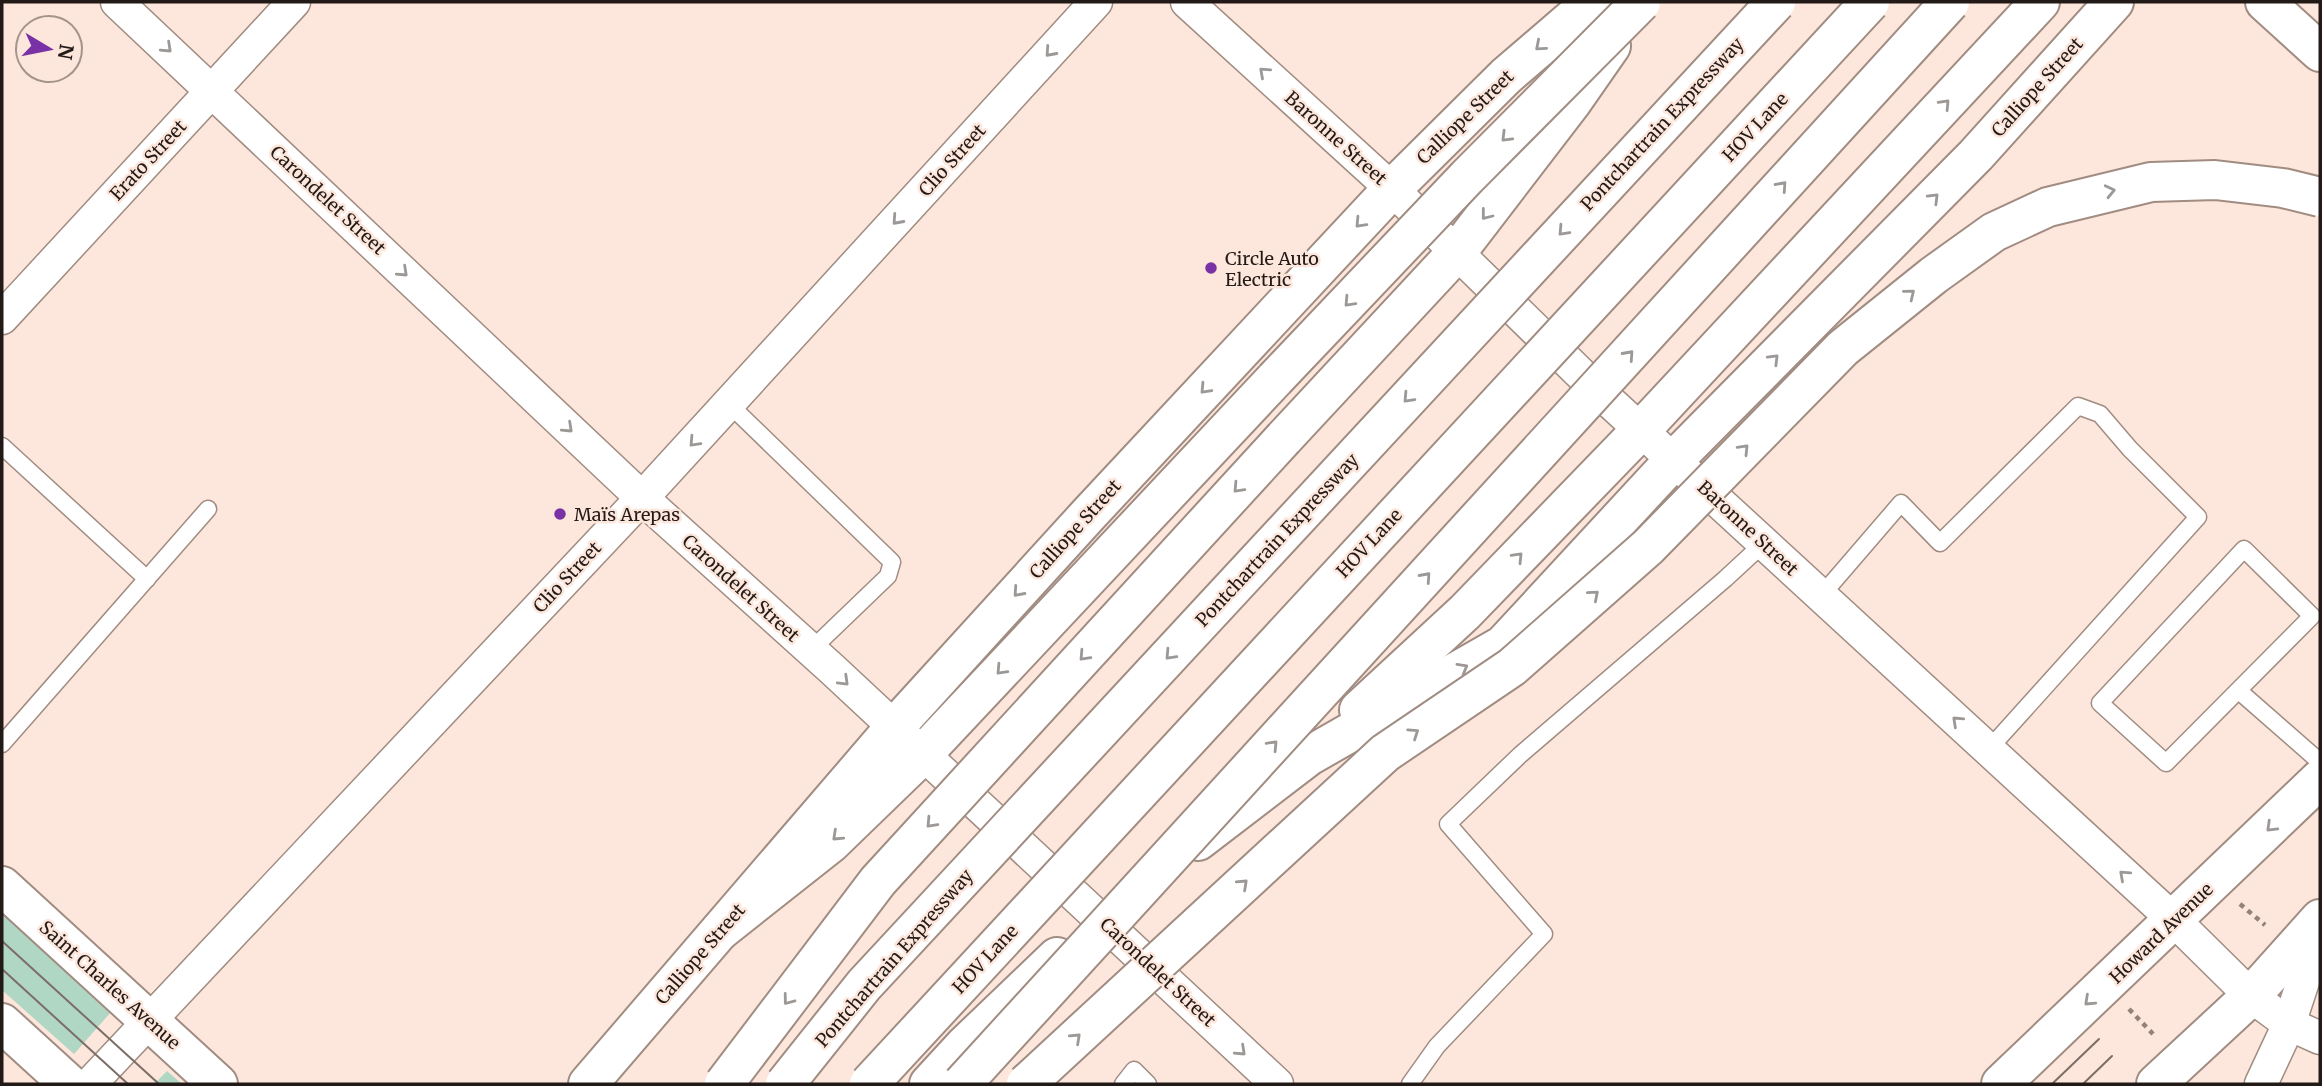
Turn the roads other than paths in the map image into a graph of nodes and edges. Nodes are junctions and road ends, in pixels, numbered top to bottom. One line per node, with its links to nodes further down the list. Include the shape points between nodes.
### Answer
1 (117, 2): 14 (street, Carondelet Street, one-way to 14)
2 (294, 2): 14 (street, Erato Street)
3 (1096, 2): 19 (street, Clio Street, one-way to 19)
4 (1187, 2): 15 (street, Baronne Street, one-way to 4)
5 (1592, 2): 15 (main road, Calliope Street, one-way to 15, via 1506,75)
6 (1641, 2): 17 (main road, one-way to 17, via 1572,102); 33 (main road, one-way to 33, bridge, via 1467,177)
7 (1776, 2): 54 (main road, Pontchartrain Expressway, one-way to 54, bridge, via 883,965)
8 (1870, 2): 55 (main road, HOV Lane, bridge)
9 (1950, 2): 57 (main road, one-way to 9, bridge)
10 (2040, 2): 20 (main road, Calliope Street, one-way to 10)
11 (2114, 2): 22 (main road, Calliope Street, one-way to 11, via 1976,155)
12 (2265, 2): 13 (main road)
13 (2320, 51)
14 (212, 91): 18 (street, Erato Street); 23 (street, Carondelet Street, one-way to 23)
15 (1392, 189): 17 (street, Baronne Street); 30 (main road, Calliope Street, one-way to 30)
16 (2320, 197): 58 (main road, one-way to 16, bridge, via 1385,753 1512,667 1648,547 1843,348 1994,232 2048,206 2151,182 2215,180)
17 (1457, 252): 20 (street, Baronne Street); 53 (main road, one-way to 53, bridge, via 878,881)
18 (2, 318)
19 (729, 404): 23 (street, Clio Street, one-way to 23); 28 (lane, via 892,562 888,576)
20 (1642, 429): 22 (street, Baronne Street); 34 (main road, Calliope Street, one-way to 20, via 1465,612)
21 (2, 446): 26 (lane)
22 (1674, 460): 25 (street, Baronne Street); 34 (main road, Calliope Street, one-way to 22, via 1503,645)
23 (642, 498): 28 (street, Carondelet Street); 44 (street, Clio Street)
24 (208, 509): 26 (lane)
25 (1764, 543): 27 (street, Baronne Street); 61 (lane, via 1520,755 1448,824 1544,934 1437,1045)
26 (147, 579): 31 (lane)
27 (1821, 596): 32 (street, Baronne Street, one-way to 27); 32 (lane, via 1901,503 1940,543 2078,405 2100,414 2198,517)
28 (811, 650): 30 (street, Carondelet Street, one-way to 30)
29 (2239, 691): 29 (lane, via 2312,617 2244,549 2100,704 2166,763); 35 (lane)
30 (894, 728): 33 (street, Carondelet Street); 41 (main road, Calliope Street)
31 (2, 744)
32 (1988, 750): 40 (street, Baronne Street, one-way to 32)
33 (922, 755): 38 (street, Carondelet Street); 41 (main road, one-way to 41, via 831,843)
34 (1309, 756): 38 (main road, Calliope Street)
35 (2320, 762)
36 (2320, 779): 40 (main road, Howard Avenue, one-way to 40)
37 (2, 886): 44 (main road, Saint Charles Avenue)
38 (1099, 917): 48 (street, Carondelet Street, one-way to 48); 56 (main road, Calliope Street)
39 (2320, 919): 43 (main road)
40 (2175, 921): 43 (street, Baronne Street); 62 (main road, Howard Avenue, one-way to 62)
41 (721, 930): 52 (main road, Calliope Street)
42 (2320, 930): 46 (street)
43 (2251, 996): 46 (street, Baronne Street); 63 (main road)
44 (150, 1020): 50 (street, Clio Street); 51 (main road, Saint Charles Avenue)
45 (2, 1023): 49 (main road)
46 (2289, 1024): 47 (street, Baronne Street); 64 (street)
47 (2320, 1038)
48 (1273, 1083)
49 (69, 1084)
50 (90, 1084)
51 (218, 1084)
52 (588, 1084)
53 (724, 1084)
54 (785, 1084)
55 (869, 1084)
56 (929, 1084)
57 (961, 1084)
58 (1026, 1084)
59 (1122, 1084): 60 (lane, via 1135,1070)
60 (1148, 1084)
61 (1410, 1084)
62 (2001, 1084)
63 (2156, 1084)
64 (2261, 1084)

